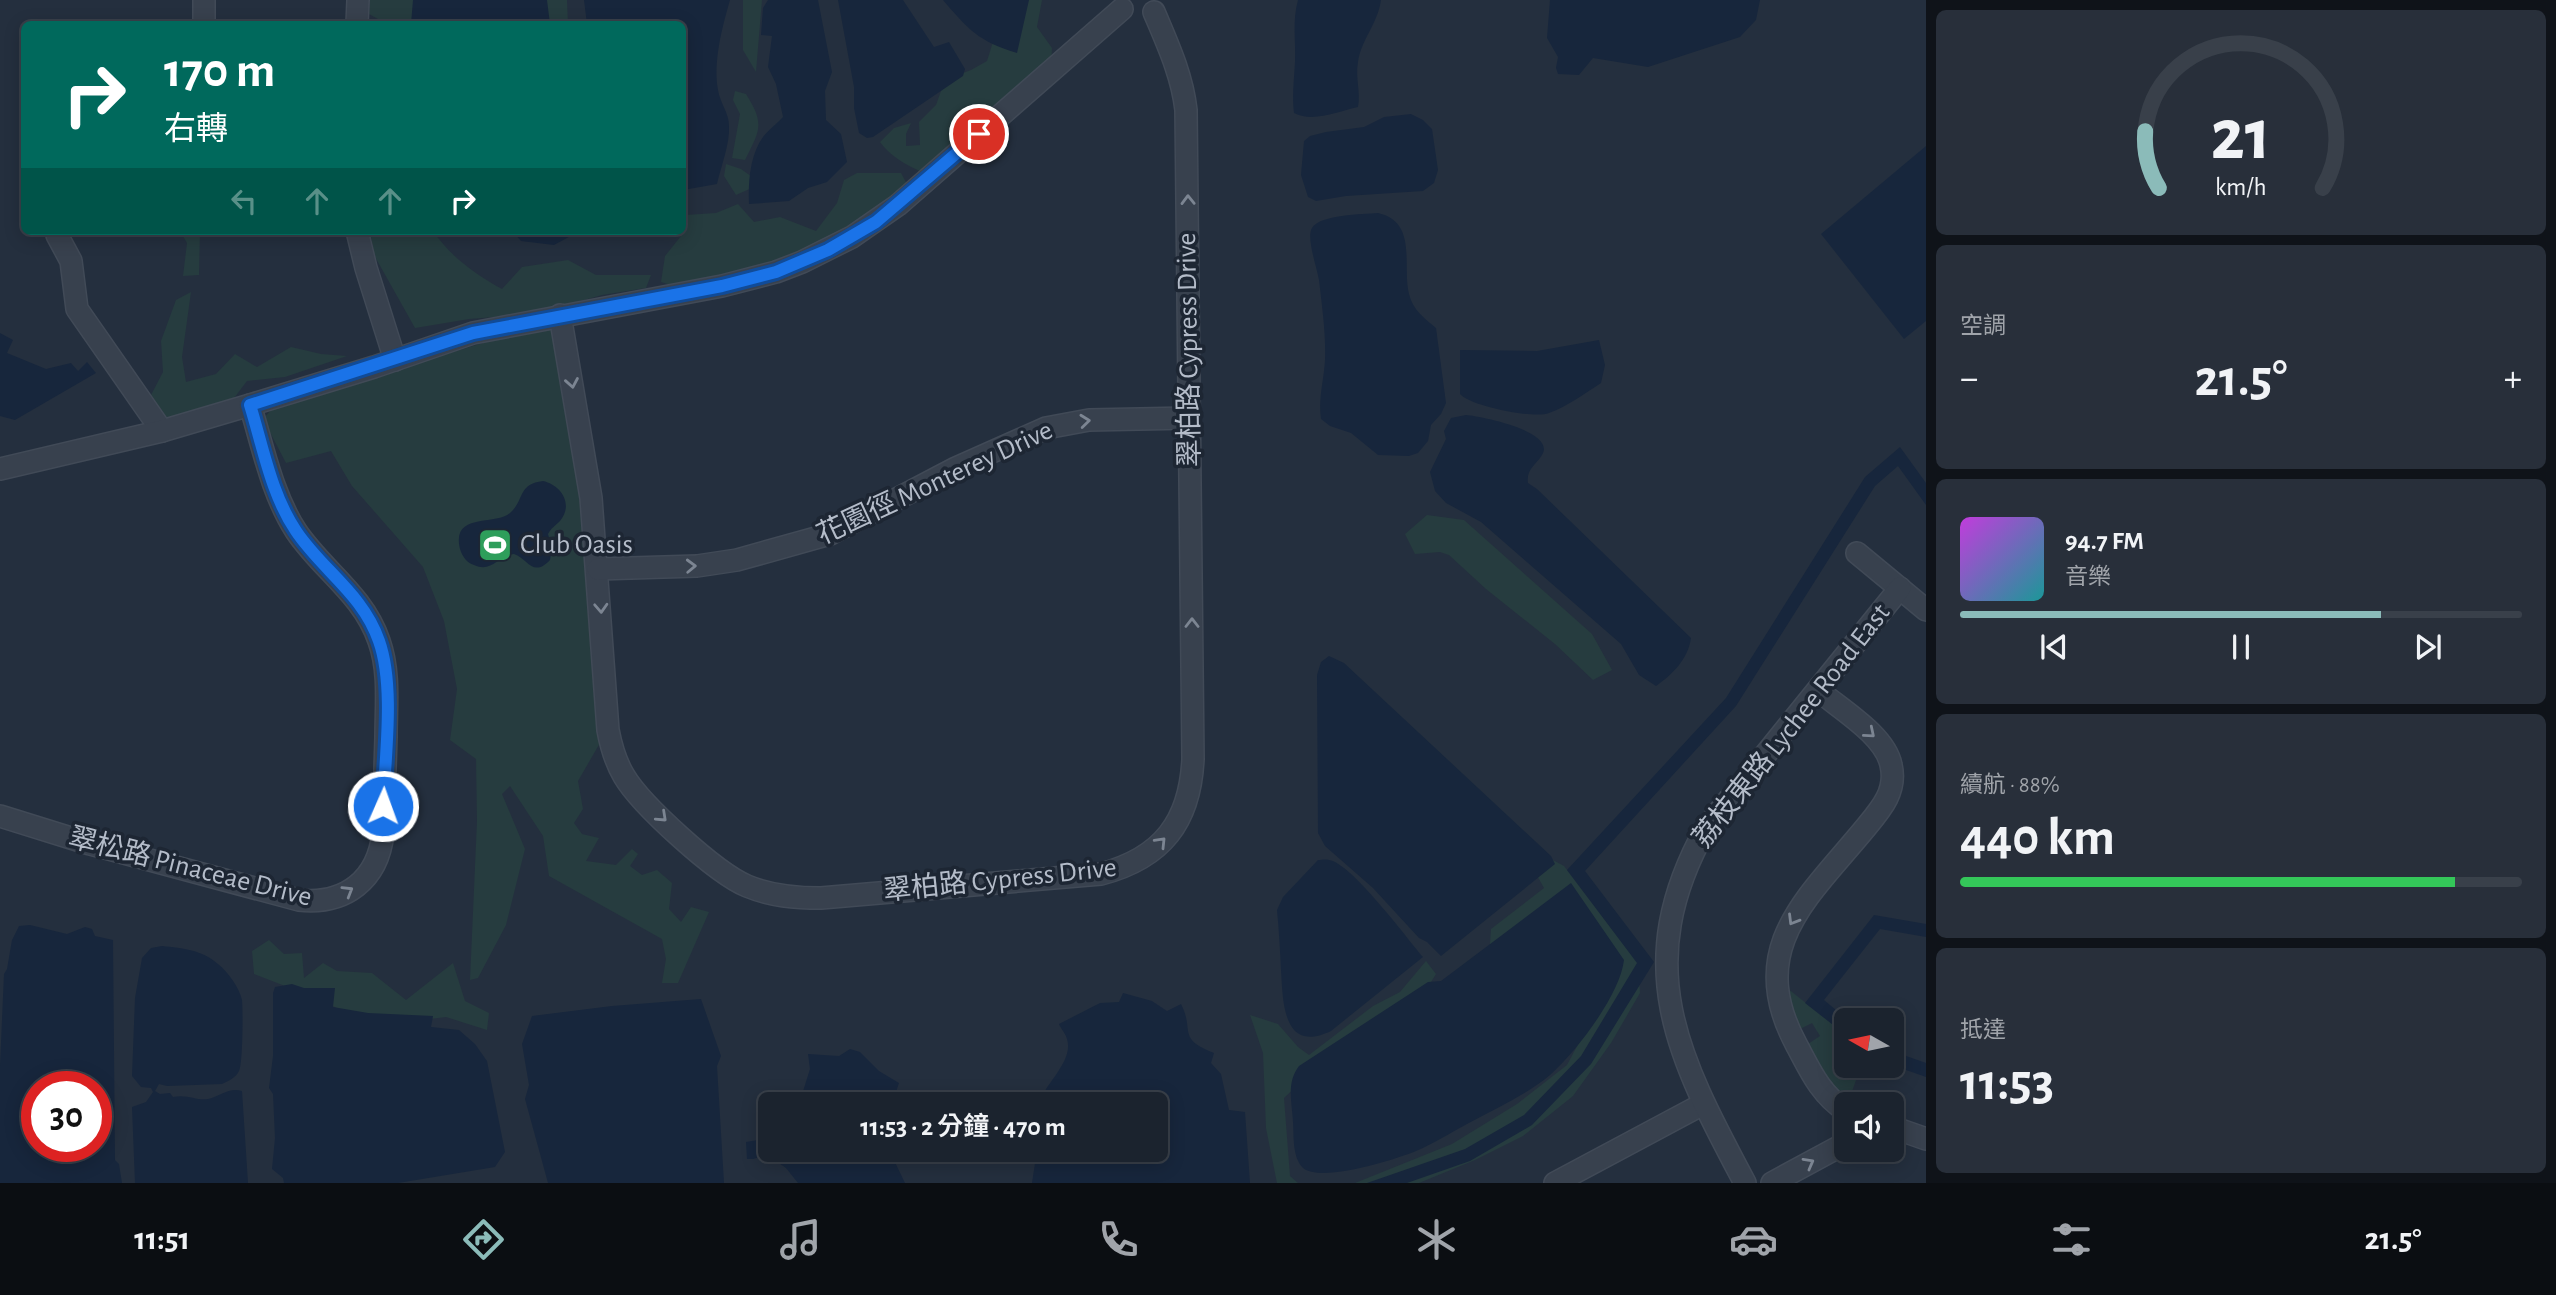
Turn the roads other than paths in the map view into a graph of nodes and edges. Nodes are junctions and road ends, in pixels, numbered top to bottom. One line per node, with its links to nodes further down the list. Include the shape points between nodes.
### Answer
1 (204, 0): 5 (street)
2 (358, 0): 6 (street)
3 (1120, 5): 4 (street, via 1141,18); 9 (street, via 898,205 852,237 802,262 750,280)
4 (1158, 6): 12 (street, 翠柏路 Cypress Drive, one-way to 4, via 1186,110)
5 (204, 21)
6 (357, 21)
7 (57, 235): 13 (street, via 71,261 77,309)
8 (358, 235): 10 (street)
9 (560, 315): 10 (street, via 473,333); 16 (street, 翠柏路 Cypress Drive, one-way to 16, via 586,462)
10 (395, 360): 11 (street)
11 (250, 405): 13 (street); 20 (street, 翠松路 Pinaceae Drive, one-way to 11, via 299,900 338,897 360,883 374,865 383,833 387,696 379,642 353,594 289,520)
12 (1190, 418): 16 (street, 花園徑 Monterey Drive, one-way to 12, via 697,566 750,557 830,534 956,468 1046,428 1089,420); 16 (street, 翠柏路 Cypress Drive, one-way to 12, via 608,730 617,763 639,796 718,870 761,891 821,898 1112,871 1144,858 1161,844 1181,815 1192,783)
13 (162, 431): 14 (street)
14 (0, 469)
15 (1857, 553): 17 (street)
16 (598, 569)
17 (1900, 588): 18 (street); 19 (street, 荔枝東路 Lychee Road East)
18 (1926, 610)
19 (1818, 690): 21 (street, one-way to 21, via 1879,740 1887,751 1892,777 1885,803 1792,921 1779,954 1776,989 1785,1023 1820,1089); 22 (street, 荔枝東路 Lychee Road East, via 1706,828 1676,897 1668,947 1669,998 1679,1047)
20 (0, 816)
21 (1834, 1101)
22 (1703, 1104): 26 (street); 27 (street, 荔枝東路 Lychee Road East)
23 (1904, 1131): 24 (street)
24 (1926, 1139)
25 (1834, 1149): 28 (street, one-way to 25)
26 (1555, 1183)
27 (1745, 1183)
28 (1772, 1183)

